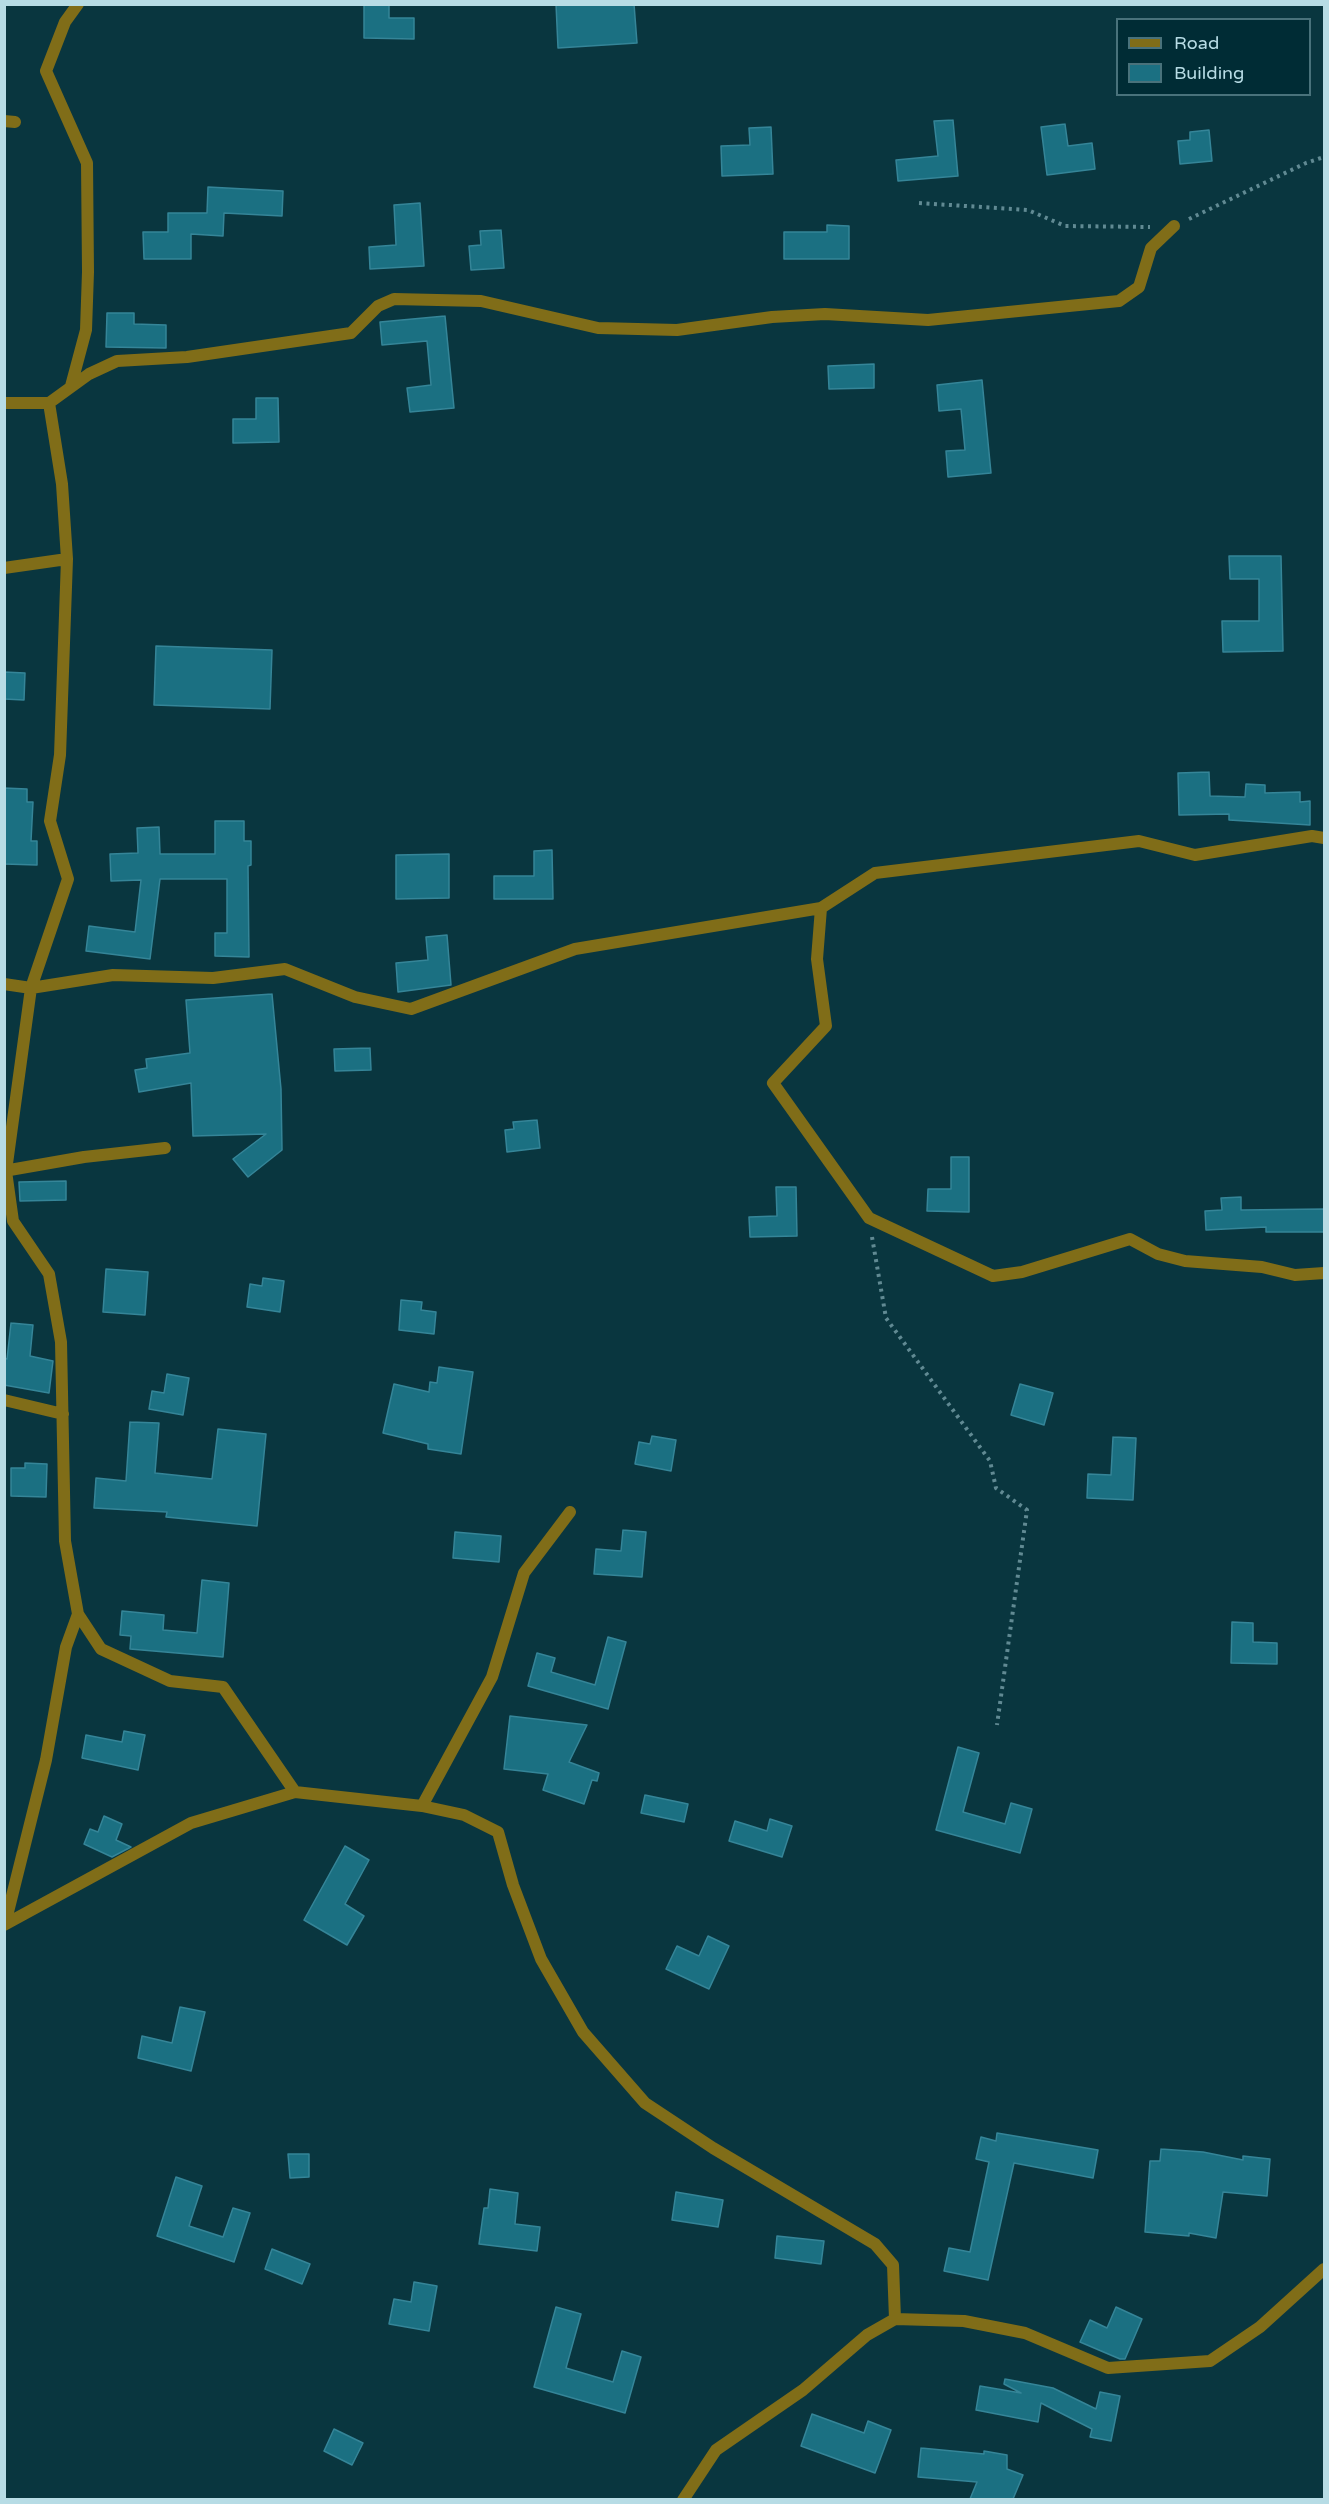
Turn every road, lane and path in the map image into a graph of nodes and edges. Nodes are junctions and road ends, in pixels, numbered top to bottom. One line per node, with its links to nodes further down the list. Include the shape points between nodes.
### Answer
1 (78, 4): 5 (street, via 65,22 46,71 87,163 86,330)
2 (1324, 157): 4 (path)
3 (919, 203): 4 (path, via 1028,210 1065,226)
4 (1174, 226): 5 (street, via 1151,248 1139,288 1119,301 928,320 825,314 772,317 677,330 598,328 481,301 394,299 378,306 351,333 187,357 117,361)
5 (71, 386): 7 (street)
6 (4, 403): 7 (street)
7 (49, 403): 8 (street, via 62,484)
8 (68, 559): 9 (street); 13 (street, via 60,755 50,821 68,879)
9 (4, 568)
10 (1324, 838): 11 (street, via 1312,836 1196,855 1139,841 875,873)
11 (821, 908): 13 (street, via 575,949 411,1009 354,997 285,969 213,978 113,975); 16 (street, via 817,959 826,1026 773,1083)
12 (4, 984): 13 (street)
13 (31, 988): 15 (street)
14 (165, 1148): 15 (street)
15 (5, 1171): 19 (street, via 13,1221 49,1274 61,1342)
16 (869, 1218): 17 (street, via 993,1276 1022,1272 1130,1239 1158,1254 1185,1261 1262,1267 1295,1275); 22 (path, via 886,1318 990,1461 996,1488 1027,1510)
17 (1324, 1273)
18 (4, 1400): 19 (street)
19 (63, 1414): 21 (street, via 65,1541)
20 (570, 1512): 24 (street, via 524,1573 492,1677)
21 (78, 1614): 23 (street, via 100,1648 170,1681 223,1687); 23 (street, via 66,1647 46,1760 4,1924 191,1823)
22 (997, 1725)
23 (295, 1792): 24 (street)
24 (422, 1806): 26 (street, via 465,1815 498,1832 513,1886 541,1959 583,2032 645,2103 875,2244 893,2265)
25 (1324, 2269): 26 (street, via 1260,2326 1210,2361 1108,2368 1025,2333 964,2321)
26 (895, 2319): 27 (street, via 867,2335 803,2390 716,2450)
27 (683, 2499)

